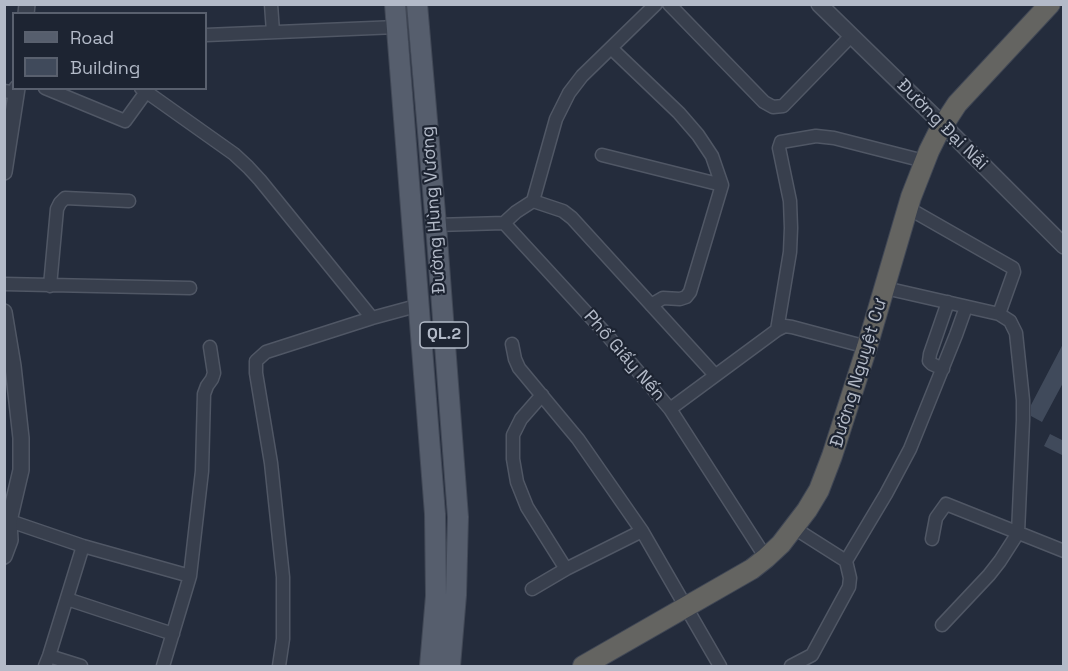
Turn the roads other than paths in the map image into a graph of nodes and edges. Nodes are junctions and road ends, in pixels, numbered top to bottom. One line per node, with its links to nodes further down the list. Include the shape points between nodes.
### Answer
1 (271, 4): 9 (street)
2 (395, 4): 8 (main road, Đường Hùng Vương / QL.2)
3 (417, 4): 25 (main road, Đường Hùng Vương / QL.2)
4 (656, 4): 12 (street)
5 (669, 4): 11 (street, via 773,107 783,106)
6 (819, 4): 11 (street, Đường Đại Nải)
7 (1050, 4): 16 (highway, Đường Nguyệt Cư, via 964,96)
8 (397, 27): 9 (street); 23 (main road, Đường Hùng Vương / QL.2)
9 (273, 32): 10 (street)
10 (207, 35)
11 (851, 36): 16 (street, Đường Đại Nải)
12 (611, 48): 20 (street, via 698,135 712,156); 22 (street, via 569,93 556,119)
13 (50, 90): 14 (street, via 125,121)
14 (144, 90): 38 (street, via 248,167)
15 (13, 91): 19 (street)
16 (943, 125): 18 (highway, Đường Nguyệt Cư); 27 (street, Đường Đại Nải)
17 (602, 155): 20 (street)
18 (924, 161): 24 (highway, Đường Nguyệt Cư); 39 (street, via 834,138 816,136 781,142 791,228)
19 (4, 172)
20 (722, 185): 34 (street, via 690,292 686,297 663,298)
21 (129, 201): 29 (street, via 65,198 60,202)
22 (533, 201): 26 (street); 34 (street, via 572,218)
23 (412, 207): 25 (main road); 33 (main road, Đường Hùng Vương / QL.2)
24 (908, 208): 31 (highway, Đường Nguyệt Cư); 37 (street, via 1012,267 1014,272)
25 (435, 215): 26 (street); 70 (main road, Đường Hùng Vương / QL.2, via 458,517)
26 (504, 223): 46 (street, Phố Giấy Nến)
27 (1064, 246)
28 (4, 284): 29 (street)
29 (50, 286): 30 (street)
30 (190, 288)
31 (885, 288): 32 (street); 42 (highway, Đường Nguyệt Cư)
32 (948, 302): 35 (street); 43 (street, via 929,361)
33 (420, 305): 38 (street); 69 (main road, Đường Hùng Vương / QL.2, via 435,514 436,596)
34 (651, 305): 44 (street)
35 (966, 307): 37 (street); 43 (street)
36 (4, 312): 47 (street, via 21,438 21,470)
37 (999, 314): 50 (street, via 1010,321 1016,333 1023,400)
38 (372, 318): 68 (street, via 266,352 256,362 283,577)
39 (777, 330): 42 (street, via 792,327); 44 (street)
40 (512, 344): 45 (street, via 519,368)
41 (210, 347): 58 (street, via 214,373 204,394 202,471)
42 (867, 347): 48 (highway, Đường Nguyệt Cư, via 819,490)
43 (943, 369): 56 (street, via 910,449)
44 (715, 375): 46 (street)
45 (542, 395): 49 (street); 57 (street, via 513,435 513,459 527,507)
46 (670, 409): 55 (street, Phố Giấy Nến)
47 (6, 523): 52 (street); 54 (street, via 10,540)
48 (794, 528): 55 (highway, Đường Nguyệt Cư); 56 (street)
49 (642, 531): 57 (street); 61 (street)
50 (1018, 533): 51 (street, via 946,504 936,518); 53 (street); 62 (street, via 989,575)
51 (932, 539)
52 (83, 546): 58 (street); 60 (street)
53 (1064, 550)
54 (4, 556)
55 (766, 558): 61 (highway, Đường Nguyệt Cư)
56 (846, 561): 65 (street, via 849,587)
57 (566, 568): 59 (street)
58 (190, 576): 63 (street)
59 (532, 589)
60 (67, 599): 63 (street); 64 (street)
61 (687, 608): 71 (highway, Đường Nguyệt Cư); 72 (street)
62 (942, 625)
63 (173, 634): 67 (street)
64 (47, 661): 66 (street)
65 (813, 661): 73 (street)
66 (81, 666)
67 (162, 666)
68 (279, 666)
69 (430, 666)
70 (450, 666)
71 (583, 666)
72 (720, 666)
73 (791, 666)

